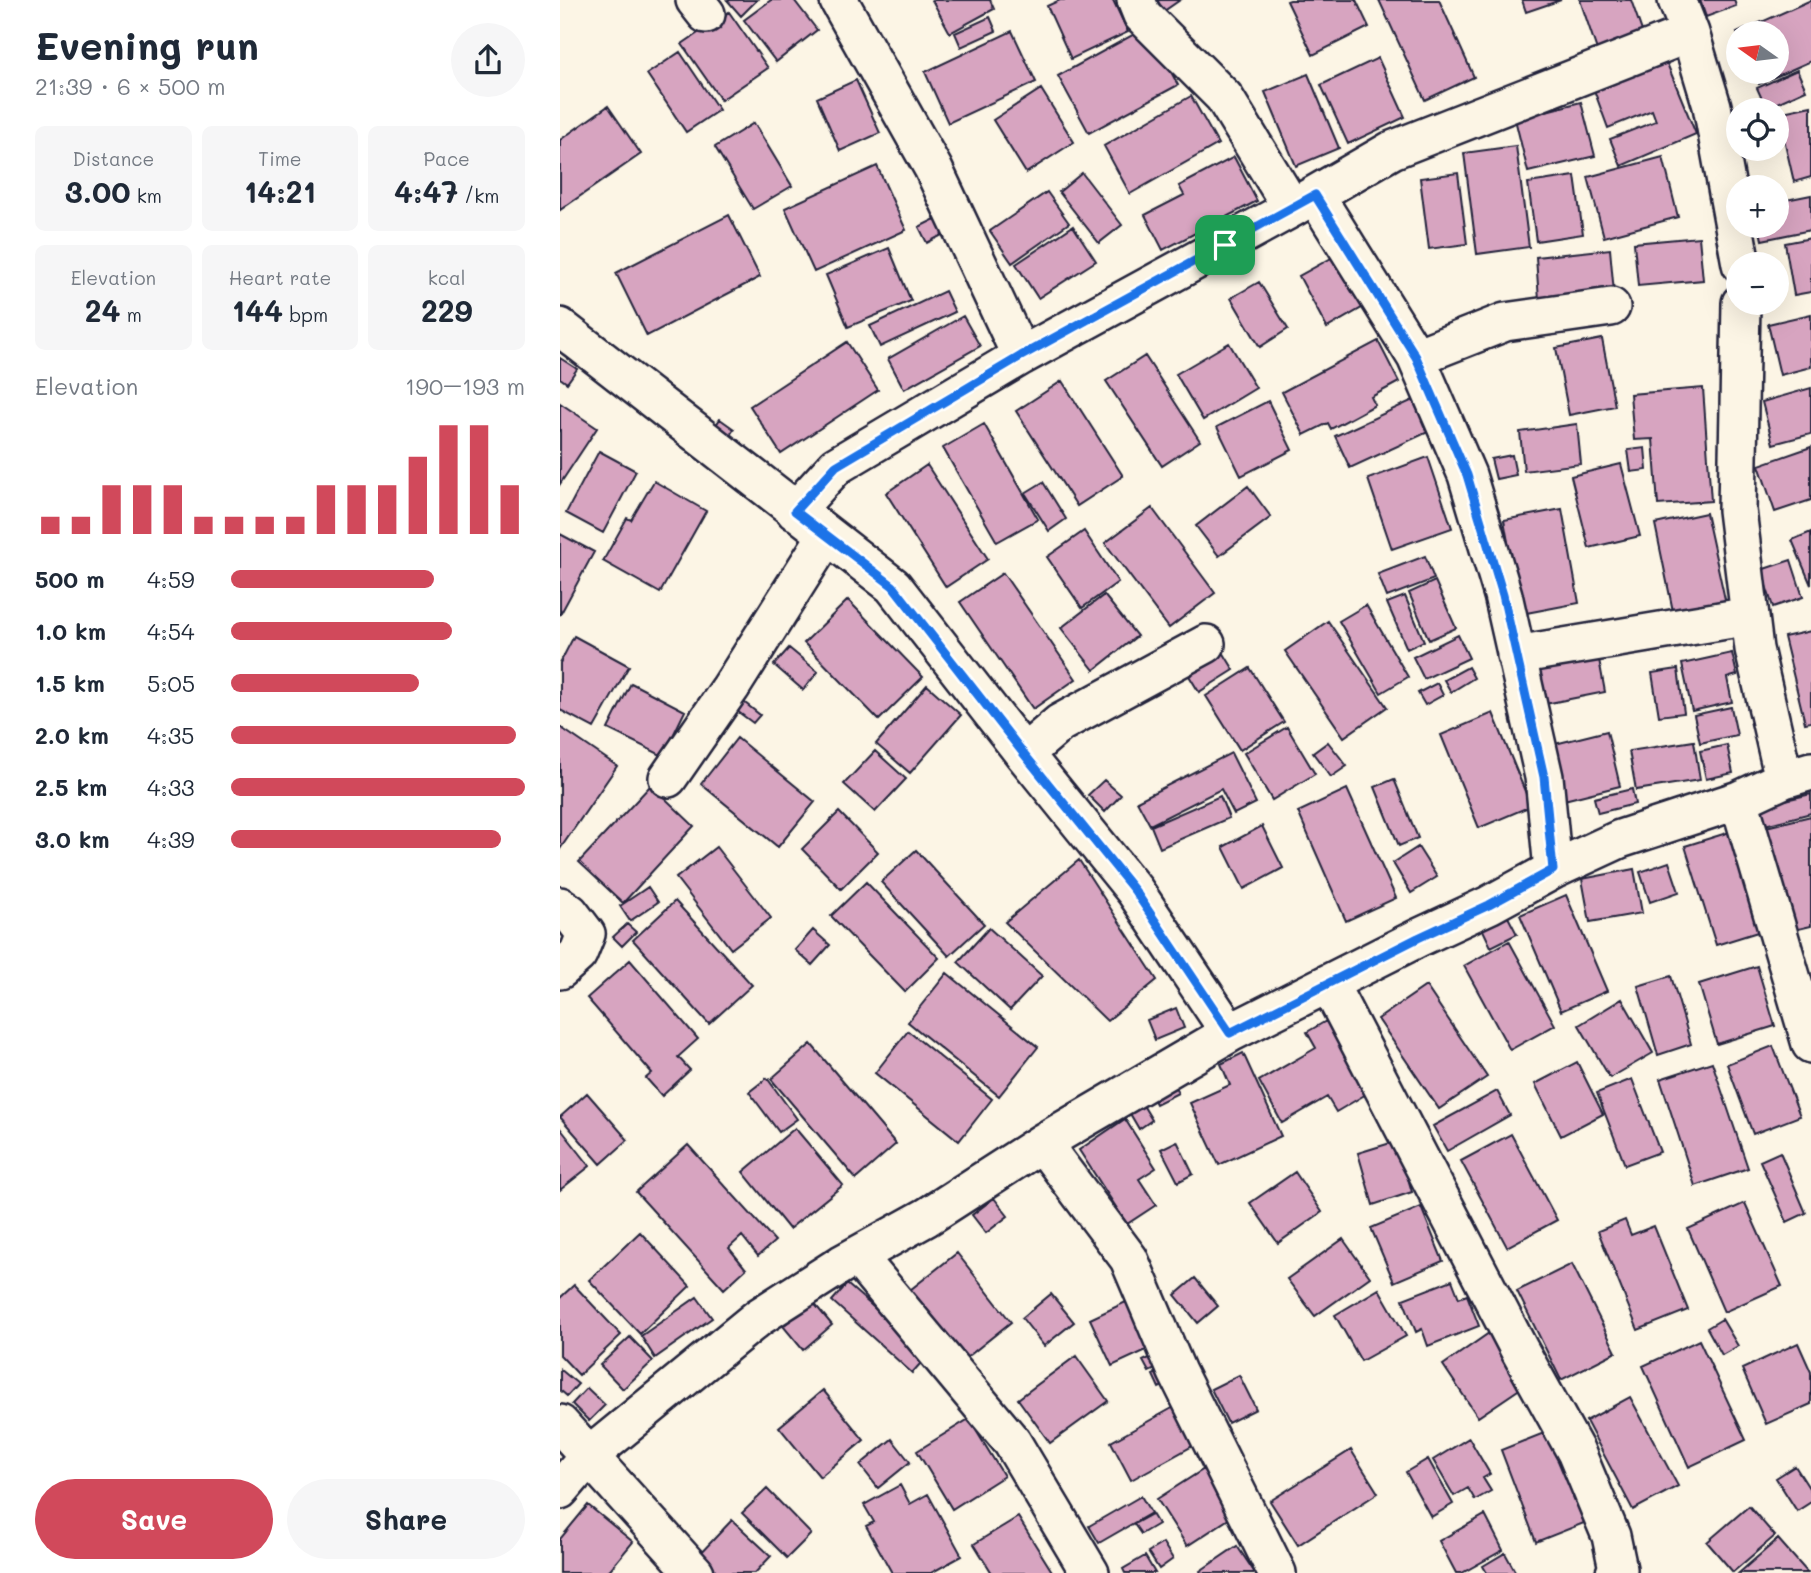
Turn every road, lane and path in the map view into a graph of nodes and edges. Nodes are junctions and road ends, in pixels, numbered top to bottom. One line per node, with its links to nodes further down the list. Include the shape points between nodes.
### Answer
1 (1136, 0): 5 (street, via 1142,15 1223,97)
2 (1676, 0): 4 (street)
3 (839, 1): 10 (street, via 933,167)
4 (1690, 33): 5 (street, via 1392,150); 6 (street, via 1712,106)
5 (1303, 201): 10 (street); 11 (street)
6 (1739, 252)
7 (1611, 307): 11 (street, via 1506,322)
8 (1741, 315): 14 (street, via 1737,510)
9 (563, 336): 12 (street)
10 (1021, 356): 12 (street, via 836,466)
11 (1416, 357): 16 (street, via 1467,475)
12 (795, 511): 13 (street)
13 (827, 535): 17 (street, via 893,586); 19 (street)
14 (1750, 615): 16 (street); 18 (street, via 1754,649)
15 (1206, 644): 17 (street, via 1060,723)
16 (1516, 655): 21 (street, via 1544,777)
17 (1024, 754): 25 (street, via 1135,891)
18 (1797, 775): 20 (street)
19 (668, 778)
20 (1739, 800): 21 (street, via 1620,839); 26 (street)
21 (1553, 870): 24 (street)
22 (560, 906): 23 (street, via 586,934 578,954)
23 (560, 970)
24 (1329, 984): 25 (street); 35 (street, via 1576,1452 1612,1536)
25 (1230, 1033): 27 (street)
26 (1811, 1044)
27 (1042, 1143): 28 (street); 34 (street, via 1129,1259 1177,1372)
28 (857, 1256): 30 (street, via 759,1317); 33 (street, via 1012,1442)
29 (560, 1424): 30 (street)
30 (589, 1456): 31 (street); 32 (street)
31 (560, 1490)
32 (695, 1573)
33 (1090, 1573)
34 (1277, 1573)
35 (1615, 1573)

